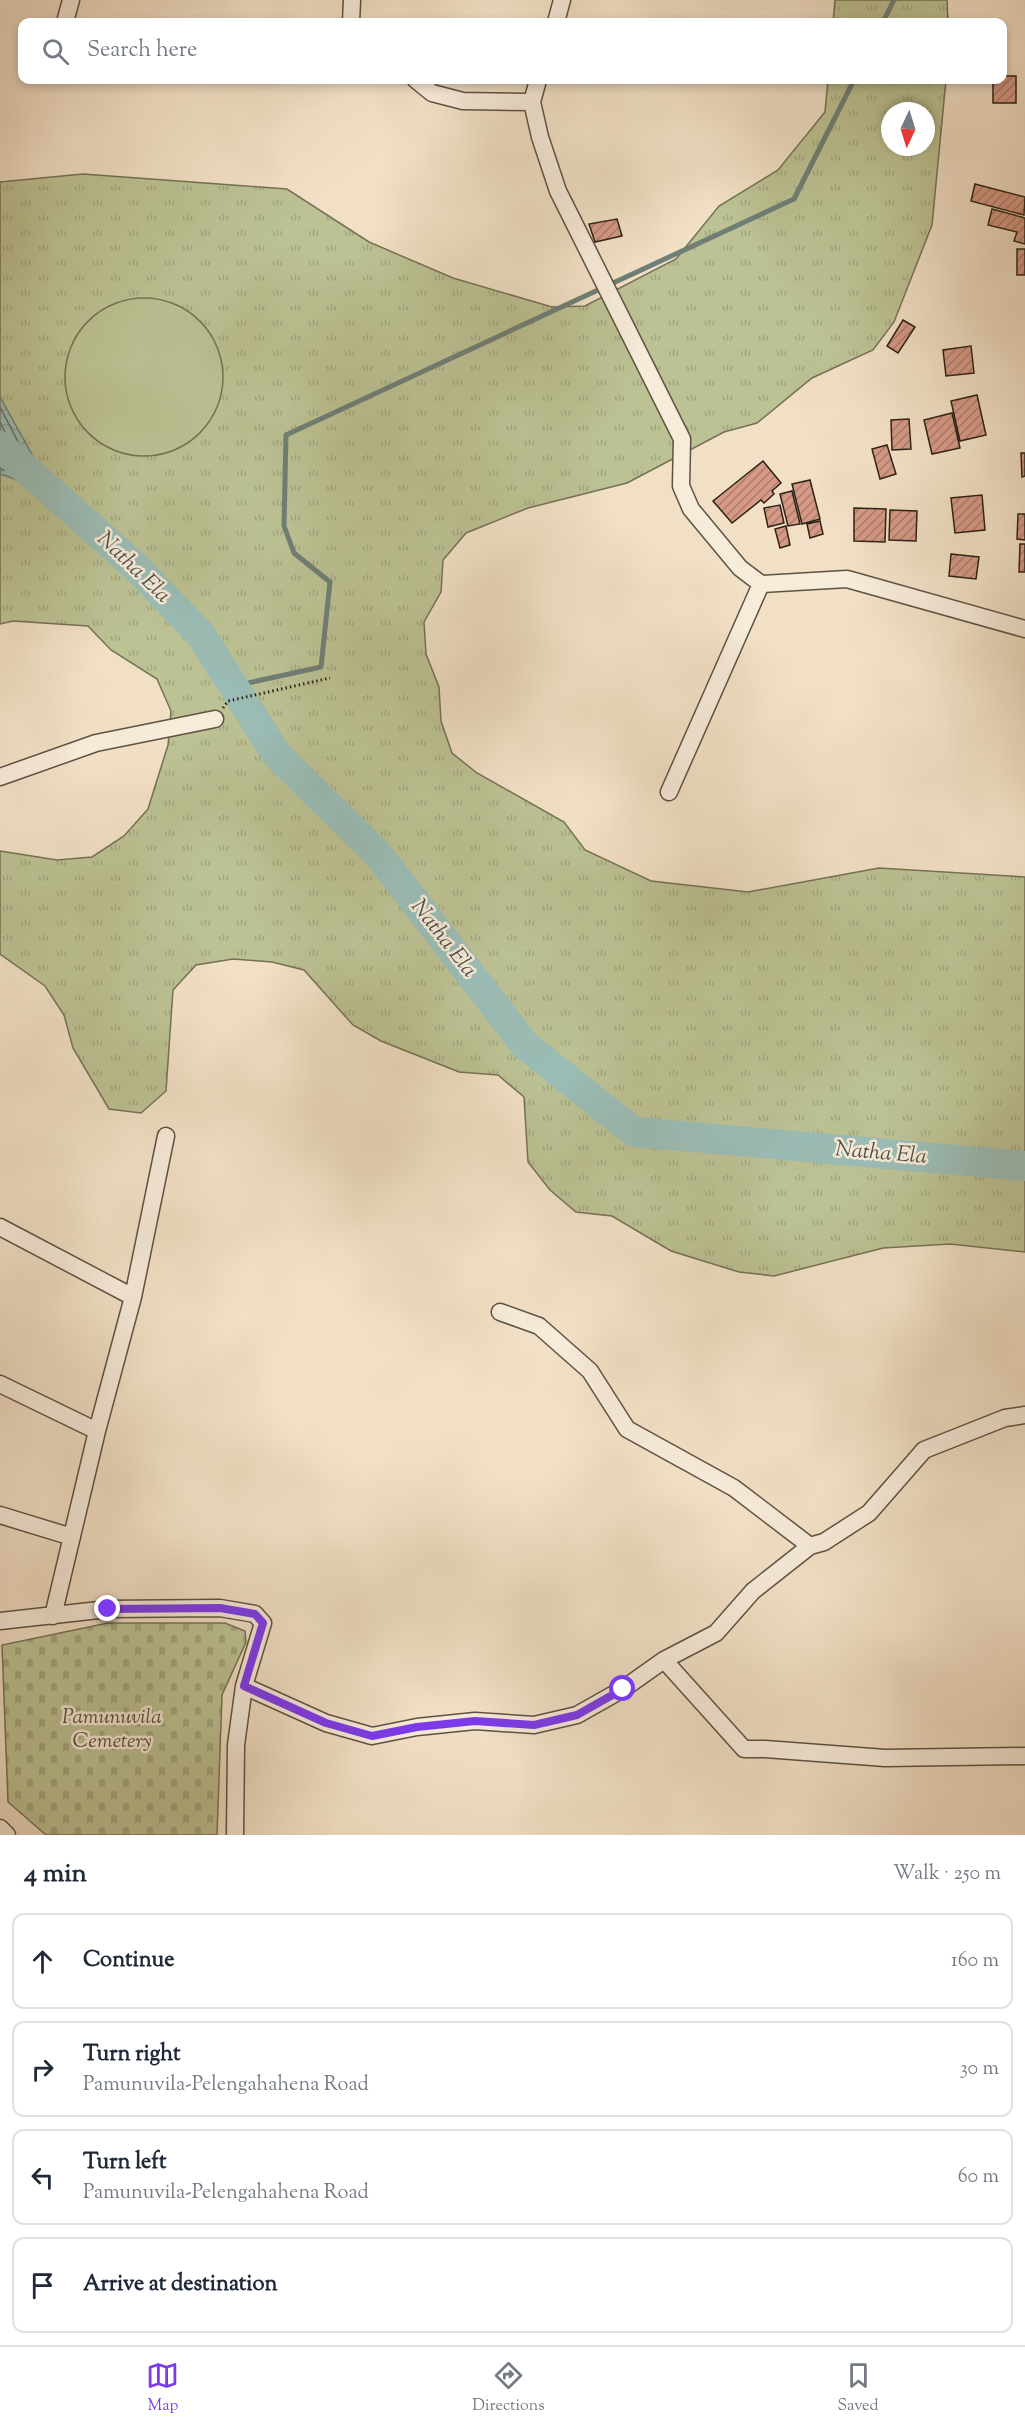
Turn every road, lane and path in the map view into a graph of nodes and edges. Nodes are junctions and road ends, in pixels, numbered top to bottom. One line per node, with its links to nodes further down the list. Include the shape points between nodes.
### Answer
1 (71, 0): 4 (street)
2 (352, 0): 5 (street)
3 (562, 0): 6 (street)
4 (66, 18)
5 (351, 18)
6 (557, 18)
7 (421, 84): 9 (street, via 432,93 463,101)
8 (537, 84): 9 (street)
9 (532, 102): 10 (street, via 558,191 682,439 681,486 691,509 740,568)
10 (761, 584): 11 (street, via 847,579); 16 (street)
11 (1025, 629)
12 (330, 678): 13 (path)
13 (228, 700)
14 (215, 719): 15 (street, via 96,743)
15 (0, 777)
16 (669, 792)
17 (166, 1136): 19 (street)
18 (0, 1227): 19 (street)
19 (133, 1297): 23 (street)
20 (500, 1312): 26 (street, via 539,1326 590,1371 627,1430 734,1488)
21 (0, 1384): 23 (street)
22 (1025, 1415): 26 (street, via 1005,1418 924,1450 869,1513 824,1542)
23 (97, 1431): 25 (street)
24 (0, 1515): 25 (street)
25 (72, 1537): 27 (street)
26 (810, 1546): 29 (street, via 753,1591 716,1633)
27 (53, 1616): 28 (street); 30 (street, via 108,1609 220,1608 255,1614 263,1623)
28 (0, 1621)
29 (664, 1660): 30 (street, via 577,1715 534,1725 475,1721 372,1736 326,1723); 31 (street, via 744,1749 885,1758)
30 (244, 1686): 34 (street, via 236,1744)
31 (1025, 1756)
32 (0, 1828): 33 (street)
33 (7, 1835)
34 (235, 1835)

